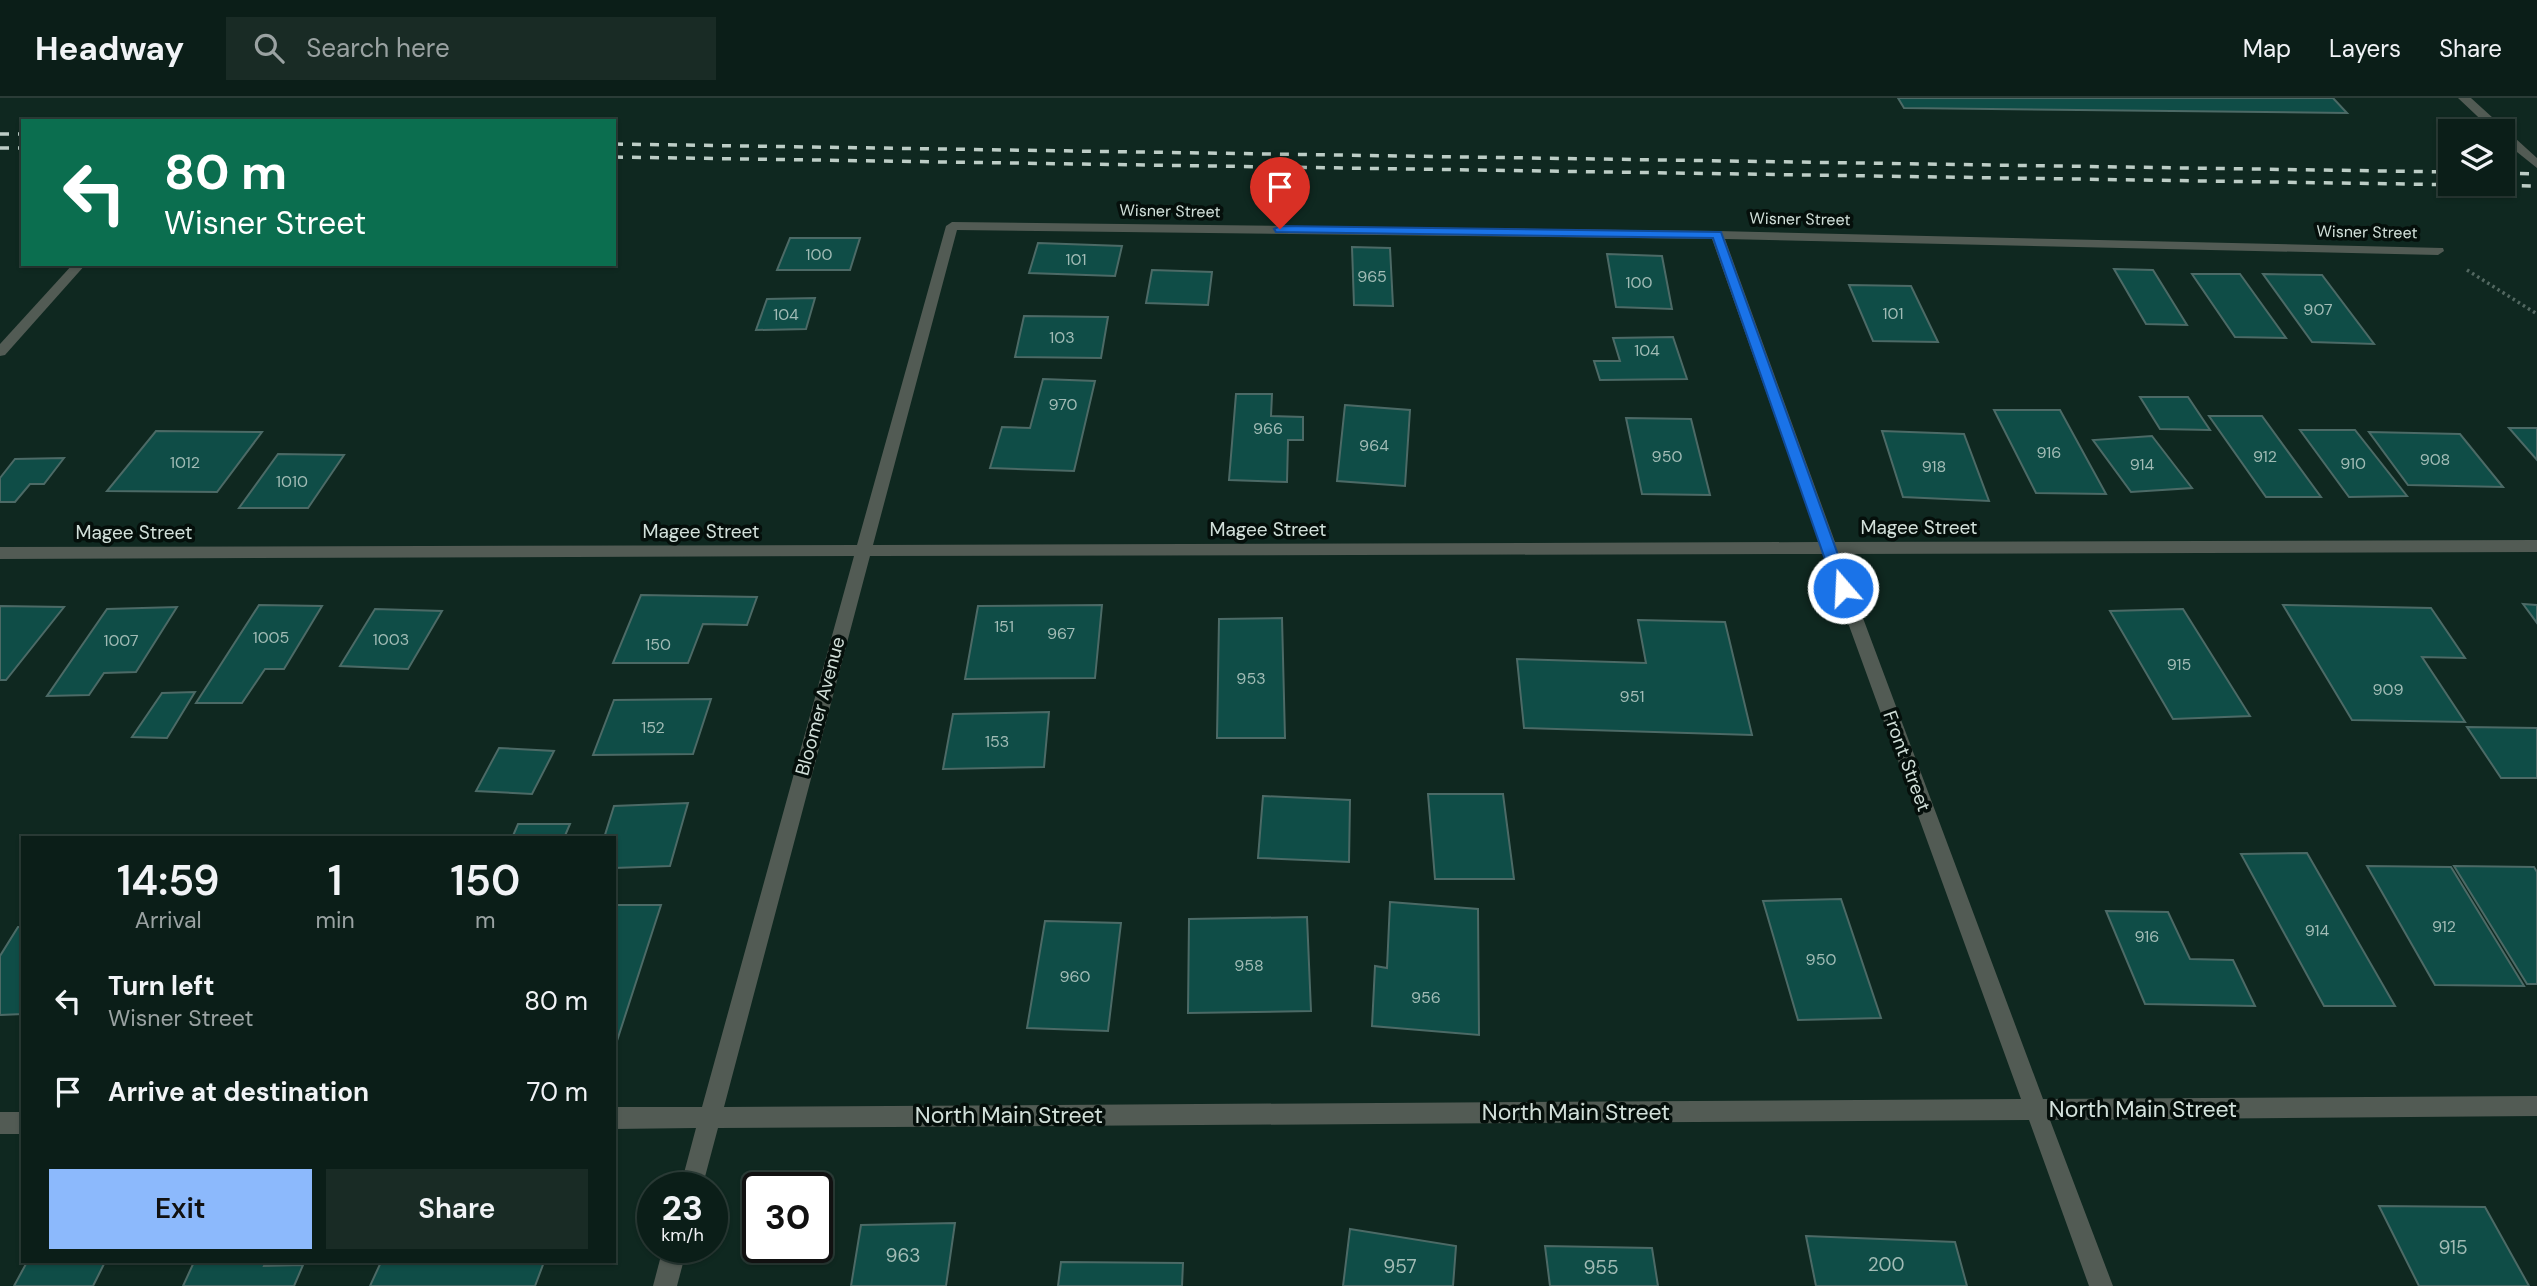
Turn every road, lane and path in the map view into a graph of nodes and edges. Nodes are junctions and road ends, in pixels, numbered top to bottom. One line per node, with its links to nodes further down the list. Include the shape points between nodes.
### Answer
1 (2464, 98): 2 (street)
2 (2487, 119)
3 (2515, 144): 4 (street)
4 (2535, 162)
5 (952, 226): 6 (street, Wisner Street); 13 (street, Bloomer Avenue)
6 (1717, 235): 7 (street, Wisner Street); 12 (street, Front Street)
7 (2438, 251): 9 (path)
8 (78, 266): 10 (street)
9 (2537, 314)
10 (0, 352)
11 (2537, 546): 12 (street, Magee Street)
12 (1829, 548): 13 (street, Magee Street); 16 (street, Front Street)
13 (862, 552): 14 (street, Magee Street); 17 (street, Bloomer Avenue)
14 (0, 553)
15 (2537, 1106): 16 (street, North Main Street)
16 (2036, 1110): 17 (street, North Main Street); 24 (street, Front Street)
17 (711, 1117): 18 (street, North Main Street); 21 (street, Bloomer Avenue)
18 (616, 1118)
19 (0, 1123): 20 (street)
20 (21, 1123)
21 (696, 1172)
22 (671, 1263): 23 (street)
23 (665, 1286)
24 (2101, 1286)

